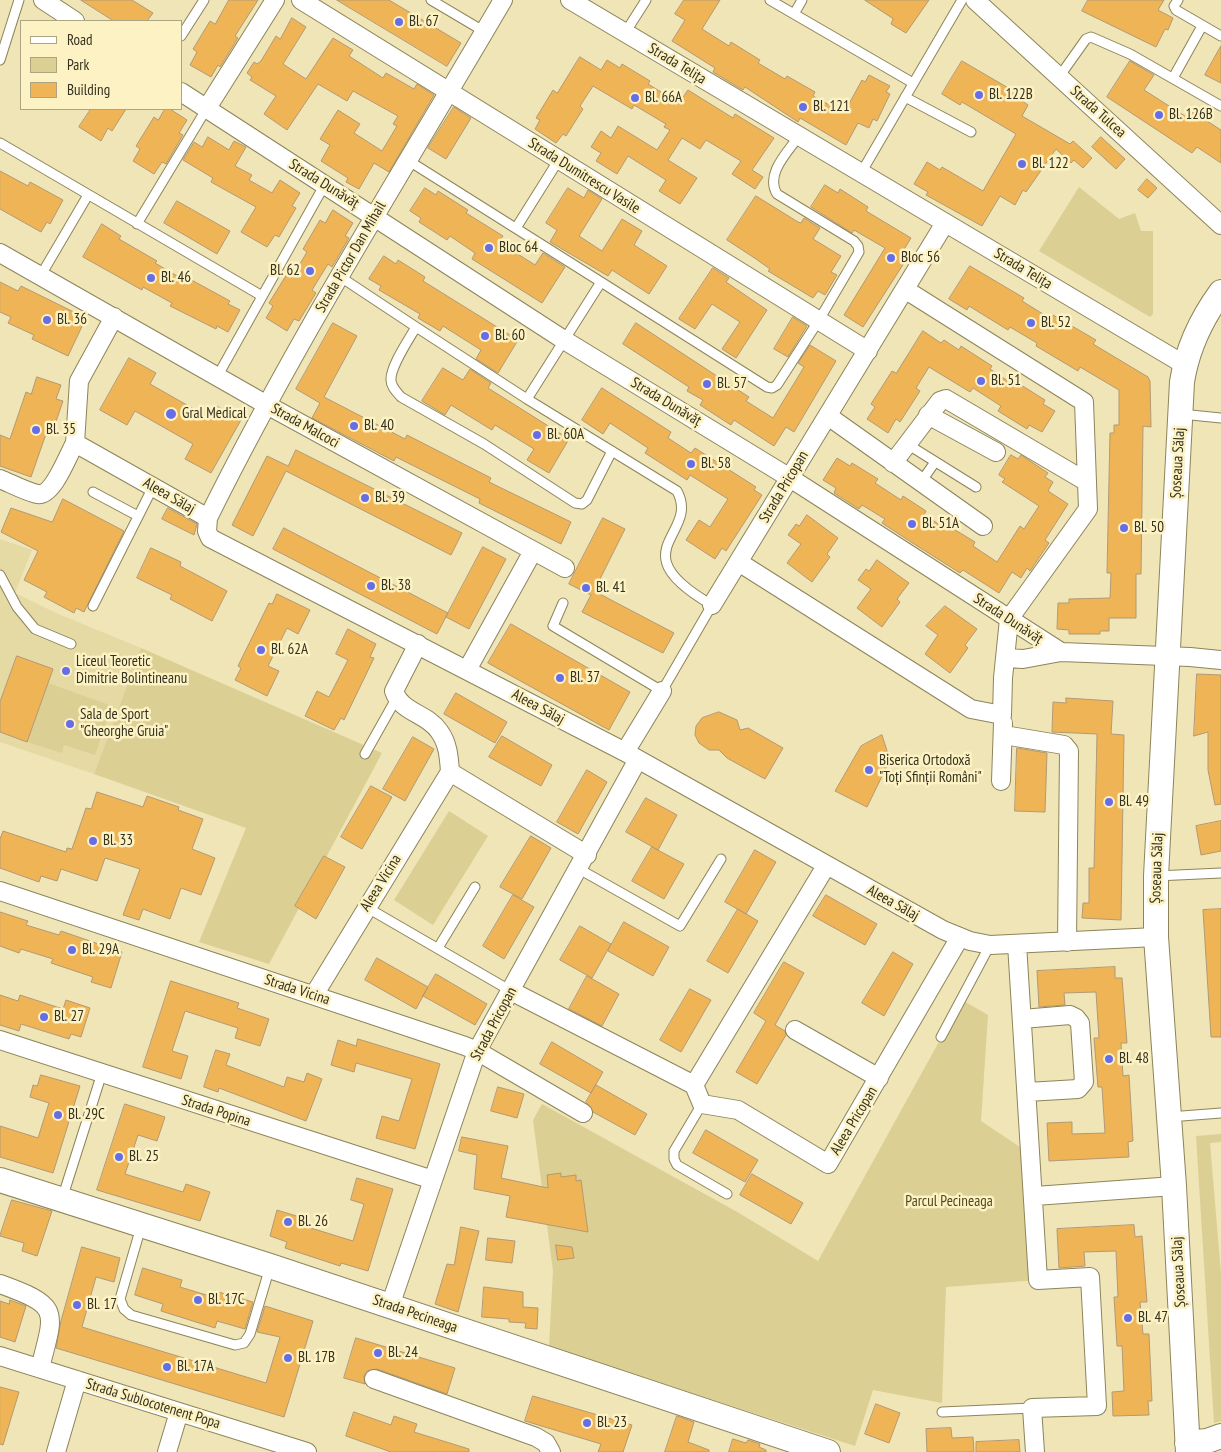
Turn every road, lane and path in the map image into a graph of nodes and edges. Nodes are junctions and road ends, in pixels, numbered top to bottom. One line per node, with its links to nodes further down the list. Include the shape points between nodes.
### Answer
1 (19, 0): 22 (lane)
2 (43, 0): 16 (street)
3 (204, 0): 20 (lane)
4 (275, 0): 30 (street)
5 (301, 0): 26 (street, Strada Dumitrescu Vasile)
6 (431, 0): 18 (lane)
7 (504, 0): 18 (street, Strada Pictor Dan Mihail)
8 (570, 0): 19 (street, Strada Telița)
9 (646, 0): 19 (lane)
10 (770, 0): 15 (lane)
11 (802, 0): 15 (lane)
12 (962, 0): 25 (lane)
13 (974, 0): 23 (street, Strada Tulcea)
14 (1178, 0): 17 (lane, via 1174,6 1176,10)
15 (794, 14): 25 (lane)
16 (73, 20)
17 (1202, 26): 21 (lane); 24 (lane)
18 (485, 32): 26 (street, Strada Pictor Dan Mihail)
19 (625, 33): 32 (street, Strada Telița)
20 (182, 34)
21 (1221, 36)
22 (0, 60)
23 (1059, 77): 24 (lane, via 1086,39 1091,37); 42 (street, Strada Tulcea)
24 (1173, 78): 29 (lane)
25 (913, 83): 28 (lane)
26 (449, 92): 34 (street, Strada Pictor Dan Mihail); 35 (street, Strada Dumitrescu Vasile)
27 (182, 93): 30 (street, Strada Dunăvăț)
28 (905, 97): 31 (lane); 36 (lane)
29 (1221, 106)
30 (207, 108): 37 (street, Strada Dunăvăț); 41 (lane)
31 (971, 132)
32 (799, 136): 36 (street, Strada Telița); 52 (lane, via 772,176 772,186 777,194 858,246 858,252)
33 (0, 143): 38 (lane)
34 (409, 161): 39 (street, Strada Pictor Dan Mihail); 43 (lane)
35 (558, 161): 43 (lane); 52 (street, Strada Dumitrescu Vasile)
36 (862, 173): 40 (street, Strada Telița)
37 (326, 184): 39 (street, Strada Dunăvăț); 50 (lane)
38 (88, 194): 41 (lane); 45 (lane)
39 (375, 216): 46 (street, Strada Pictor Dan Mihail); 54 (street, Strada Dunăvăț)
40 (945, 223): 48 (street, Strada Pricopan); 56 (street, Strada Telița)
41 (136, 224): 50 (lane)
42 (1221, 225)
43 (516, 228): 47 (lane)
44 (0, 253): 45 (street, Strada Malcoci)
45 (41, 275): 51 (street, Strada Malcoci)
46 (339, 276): 53 (lane); 59 (street, Strada Pictor Dan Mihail)
47 (601, 282): 52 (lane, via 772,388); 54 (lane)
48 (906, 290): 55 (street, Strada Pricopan); 73 (street, via 1084,402)
49 (1221, 292): 56 (street, Șoseaua Sălaj, via 1194,340)
50 (262, 296): 57 (lane)
51 (114, 317): 57 (street, Strada Malcoci); 64 (street, via 79,381)
52 (819, 320): 55 (street, Strada Dumitrescu Vasile)
53 (416, 328): 58 (lane); 66 (lane, via 397,360 390,380 401,397 484,444 575,503 582,504 587,500)
54 (564, 340): 58 (lane); 70 (street, Strada Dunăvăț)
55 (868, 350): 62 (street, Strada Pricopan)
56 (1185, 365): 60 (street, Șoseaua Sălaj)
57 (217, 377): 59 (street, Strada Malcoci)
58 (527, 399): 66 (lane)
59 (267, 405): 78 (street, Strada Pictor Dan Mihail); 80 (street, Strada Malcoci)
60 (1180, 414): 63 (lane); 91 (street, Șoseaua Sălaj)
61 (928, 415): 65 (street); 67 (street); 73 (street, via 940,400 946,400)
62 (828, 416): 69 (street); 70 (street, Strada Pricopan)
63 (1221, 418)
64 (75, 442): 71 (street, via 47,492 39,494); 75 (street, Aleea Sălaj)
65 (907, 444): 68 (lane); 69 (street)
66 (612, 451): 85 (lane, via 677,491 683,501 682,513 665,551 664,561 672,575)
67 (996, 452)
68 (935, 462): 72 (lane); 74 (lane)
69 (893, 463): 72 (street)
70 (790, 478): 81 (street, Strada Pricopan); 87 (street, Strada Dunăvăț)
71 (0, 479)
72 (921, 482): 79 (street)
73 (1087, 482): 87 (street, via 1088,509)
74 (976, 486)
75 (153, 487): 77 (lane); 78 (street, Aleea Sălaj)
76 (93, 492): 77 (lane)
77 (138, 516): 86 (lane)
78 (208, 518): 89 (street, Aleea Sălaj, via 210,538)
79 (983, 526)
80 (533, 551): 82 (street, Strada Malcoci); 94 (street)
81 (740, 563): 85 (street, Strada Pricopan); 97 (street, via 970,709)
82 (566, 568)
83 (0, 575): 88 (lane, via 17,607 35,628)
84 (562, 603): 95 (lane, via 553,626)
85 (712, 605): 95 (lane, Strada Pricopan)
86 (93, 606)
87 (1008, 620): 90 (street, Strada Dunăvăț); 92 (street)
88 (71, 644)
89 (418, 644): 94 (street, Aleea Sălaj); 96 (street, via 394,690)
90 (1061, 652): 91 (street, Strada Dunăvăț); 92 (street, via 1022,659)
91 (1168, 656): 93 (street, Strada Dunăvăț); 107 (street, Șoseaua Sălaj)
92 (1006, 658): 97 (street)
93 (1221, 660)
94 (467, 670): 100 (street, Aleea Sălaj)
95 (662, 692): 100 (street, Strada Pricopan)
96 (396, 699): 99 (lane); 101 (street, via 438,729 448,746)
97 (1002, 715): 98 (street)
98 (1004, 735): 102 (street); 113 (street, via 1064,745 1069,751)
99 (365, 754)
100 (631, 757): 104 (street, Strada Pricopan); 105 (street, Aleea Sălaj)
101 (450, 772): 104 (street); 110 (street, Aleea Vicina)
102 (1001, 781)
103 (721, 859): 104 (lane, via 680,926)
104 (583, 862): 117 (street, Strada Pricopan)
105 (826, 866): 111 (street, Aleea Sălaj); 126 (street)
106 (1221, 873): 107 (lane)
107 (1156, 876): 112 (street, Șoseaua Sălaj)
108 (475, 887): 116 (lane)
109 (0, 891): 118 (street, Strada Vicina)
110 (366, 907): 116 (lane); 118 (street, Aleea Vicina)
111 (960, 937): 115 (street, Aleea Sălaj); 125 (street, Aleea Pricopan)
112 (1156, 937): 113 (street, Aleea Sălaj); 131 (street, Șoseaua Sălaj)
113 (1067, 942): 114 (street, Aleea Sălaj)
114 (1018, 944): 115 (street, Aleea Sălaj); 119 (street)
115 (990, 945): 121 (lane)
116 (438, 948): 117 (lane)
117 (511, 991): 123 (street, Strada Pricopan); 126 (street)
118 (314, 995): 123 (street, Strada Vicina)
119 (1022, 1019): 127 (street); 127 (street, via 1070,1015 1080,1023 1084,1082 1078,1089)
120 (795, 1030): 125 (street)
121 (941, 1037)
122 (0, 1040): 124 (street, Strada Popina)
123 (477, 1051): 129 (street, Strada Vicina); 133 (street, Strada Pricopan)
124 (102, 1073): 133 (street, Strada Popina); 137 (lane)
125 (879, 1078): 128 (street, Aleea Pricopan, via 828,1164 738,1110)
126 (694, 1085): 128 (street)
127 (1027, 1092): 136 (street)
128 (702, 1104): 135 (lane, via 674,1151 674,1158 677,1165)
129 (583, 1113)
130 (1221, 1114): 131 (lane)
131 (1169, 1117): 134 (street, Șoseaua Sălaj)
132 (0, 1180): 137 (street, Strada Pecineaga)
133 (433, 1180): 141 (street, Strada Pricopan)
134 (1174, 1186): 136 (street); 150 (street, Șoseaua Sălaj)
135 (727, 1194)
136 (1035, 1196): 146 (street, via 1038,1280 1090,1277 1097,1406)
137 (62, 1201): 138 (street, Strada Pecineaga)
138 (141, 1227): 139 (street, Strada Pecineaga); 139 (lane, via 120,1299 124,1309 131,1314 235,1345 244,1343 250,1334)
139 (270, 1266): 141 (street, Strada Pecineaga)
140 (0, 1284): 143 (street, via 39,1300 49,1310 51,1326)
141 (390, 1306): 155 (street, Strada Pecineaga)
142 (0, 1356): 143 (street, Strada Sublocotenent Popa)
143 (40, 1368): 145 (street, Strada Sublocotenent Popa)
144 (374, 1379): 154 (street, via 536,1437 546,1443)
145 (77, 1380): 147 (street, Strada Sublocotenent Popa); 151 (street)
146 (1032, 1408): 148 (lane); 156 (street)
147 (178, 1412): 152 (street); 153 (street, Strada Sublocotenent Popa)
148 (942, 1412)
149 (1221, 1436): 150 (street)
150 (1188, 1448)
151 (56, 1452)
152 (167, 1452)
153 (307, 1452)
154 (551, 1452)
155 (828, 1452)
156 (1034, 1452)

